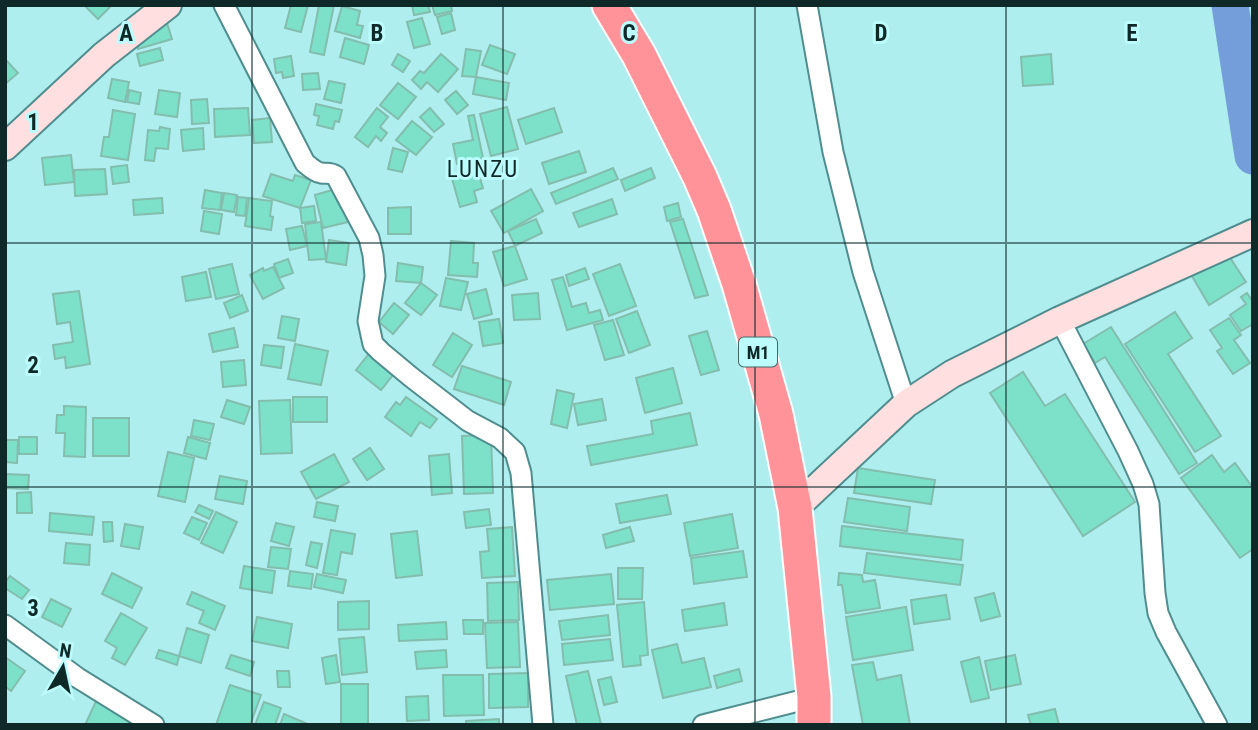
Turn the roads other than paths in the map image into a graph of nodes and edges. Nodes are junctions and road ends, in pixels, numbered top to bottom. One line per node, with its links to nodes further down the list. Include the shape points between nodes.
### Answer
1 (168, 5): 5 (street, via 104,55)
2 (224, 5): 13 (street, via 305,163 335,176 369,238 375,276 368,321 373,344 459,414 515,452)
3 (609, 5): 9 (highway, M1, via 639,55 714,210 776,414)
4 (807, 5): 8 (street, via 835,163 863,272)
5 (5, 147)
6 (1253, 233): 7 (street)
7 (1060, 320): 8 (street, via 952,374); 15 (street, via 1143,484 1149,504 1158,613)
8 (906, 404): 9 (street)
9 (795, 508): 11 (highway, M1)
10 (5, 625): 12 (street)
11 (814, 711): 14 (street)
12 (154, 725)
13 (543, 725)
14 (703, 725)
15 (1217, 725)

